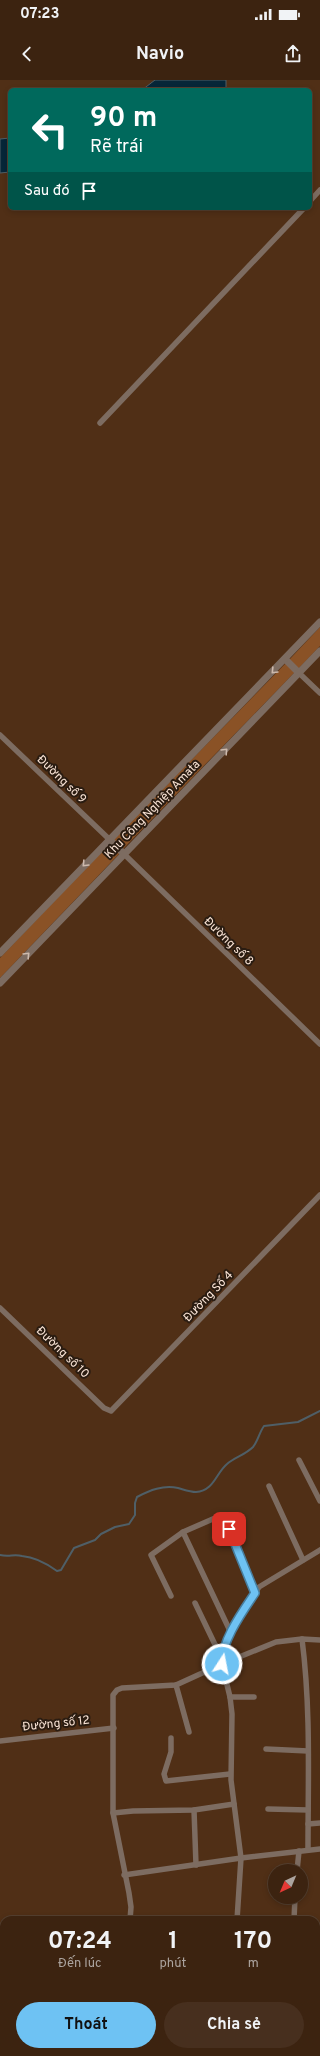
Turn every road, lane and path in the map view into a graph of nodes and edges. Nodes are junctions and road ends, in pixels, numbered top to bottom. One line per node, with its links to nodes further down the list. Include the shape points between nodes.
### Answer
1 (320, 190): 2 (street)
2 (312, 199)
3 (302, 210): 4 (street)
4 (100, 423)
5 (320, 622): 7 (street, Khu Công Nghiệp Amata)
6 (320, 651): 8 (street, Khu Công Nghiệp Amata)
7 (285, 659): 8 (street); 11 (street, Khu Công Nghiệp Amata, one-way to 11)
8 (299, 673): 9 (street); 12 (street, Khu Công Nghiệp Amata, one-way to 8)
9 (320, 693)
10 (0, 735): 11 (street, Đường số 9)
11 (109, 839): 12 (street); 13 (street, Khu Công Nghiệp Amata, one-way to 13)
12 (124, 854): 14 (street, Khu Công Nghiệp Amata, one-way to 12); 15 (street, Đường số 8)
13 (0, 953)
14 (0, 983)
15 (320, 1044)
16 (320, 1195): 18 (street, Đường Số 4)
17 (0, 1308): 18 (street, Đường số 10, via 104,1408)
18 (111, 1411)
19 (300, 1460): 21 (street)
20 (269, 1486): 24 (street)
21 (320, 1500)
22 (184, 1532): 25 (street, via 222,1515); 26 (street, via 151,1555); 28 (street)
23 (320, 1550): 24 (street)
24 (302, 1560): 25 (street, via 259,1587)
25 (255, 1593): 28 (street)
26 (171, 1596)
27 (195, 1602): 31 (street)
28 (231, 1633): 31 (street)
29 (302, 1639): 30 (street); 32 (street, via 276,1642); 41 (street, via 306,1667)
30 (320, 1640)
31 (222, 1657): 32 (street)
32 (222, 1664): 33 (street); 34 (street)
33 (176, 1685): 36 (street, via 117,1690 113,1695); 37 (street)
34 (230, 1696): 35 (street); 42 (street)
35 (254, 1697)
36 (114, 1728): 39 (street, Đường số 12); 47 (street)
37 (189, 1732)
38 (171, 1738): 42 (street, via 171,1752 164,1774 166,1781)
39 (0, 1740)
40 (266, 1749): 41 (street)
41 (308, 1751): 46 (street)
42 (230, 1774): 43 (street)
43 (234, 1804): 45 (street); 53 (street)
44 (268, 1809): 46 (street)
45 (194, 1810): 47 (street); 55 (street)
46 (308, 1810): 49 (street)
47 (113, 1813): 56 (street)
48 (320, 1823): 49 (street)
49 (308, 1824): 50 (street)
50 (308, 1849): 51 (street); 52 (street)
51 (320, 1849)
52 (298, 1851): 53 (street); 54 (street)
53 (241, 1858): 55 (street); 59 (street)
54 (297, 1864)
55 (196, 1865): 56 (street)
56 (124, 1875): 58 (street, via 131,1907)
57 (295, 1904): 60 (street)
58 (130, 1916)
59 (237, 1916)
60 (294, 1916)

